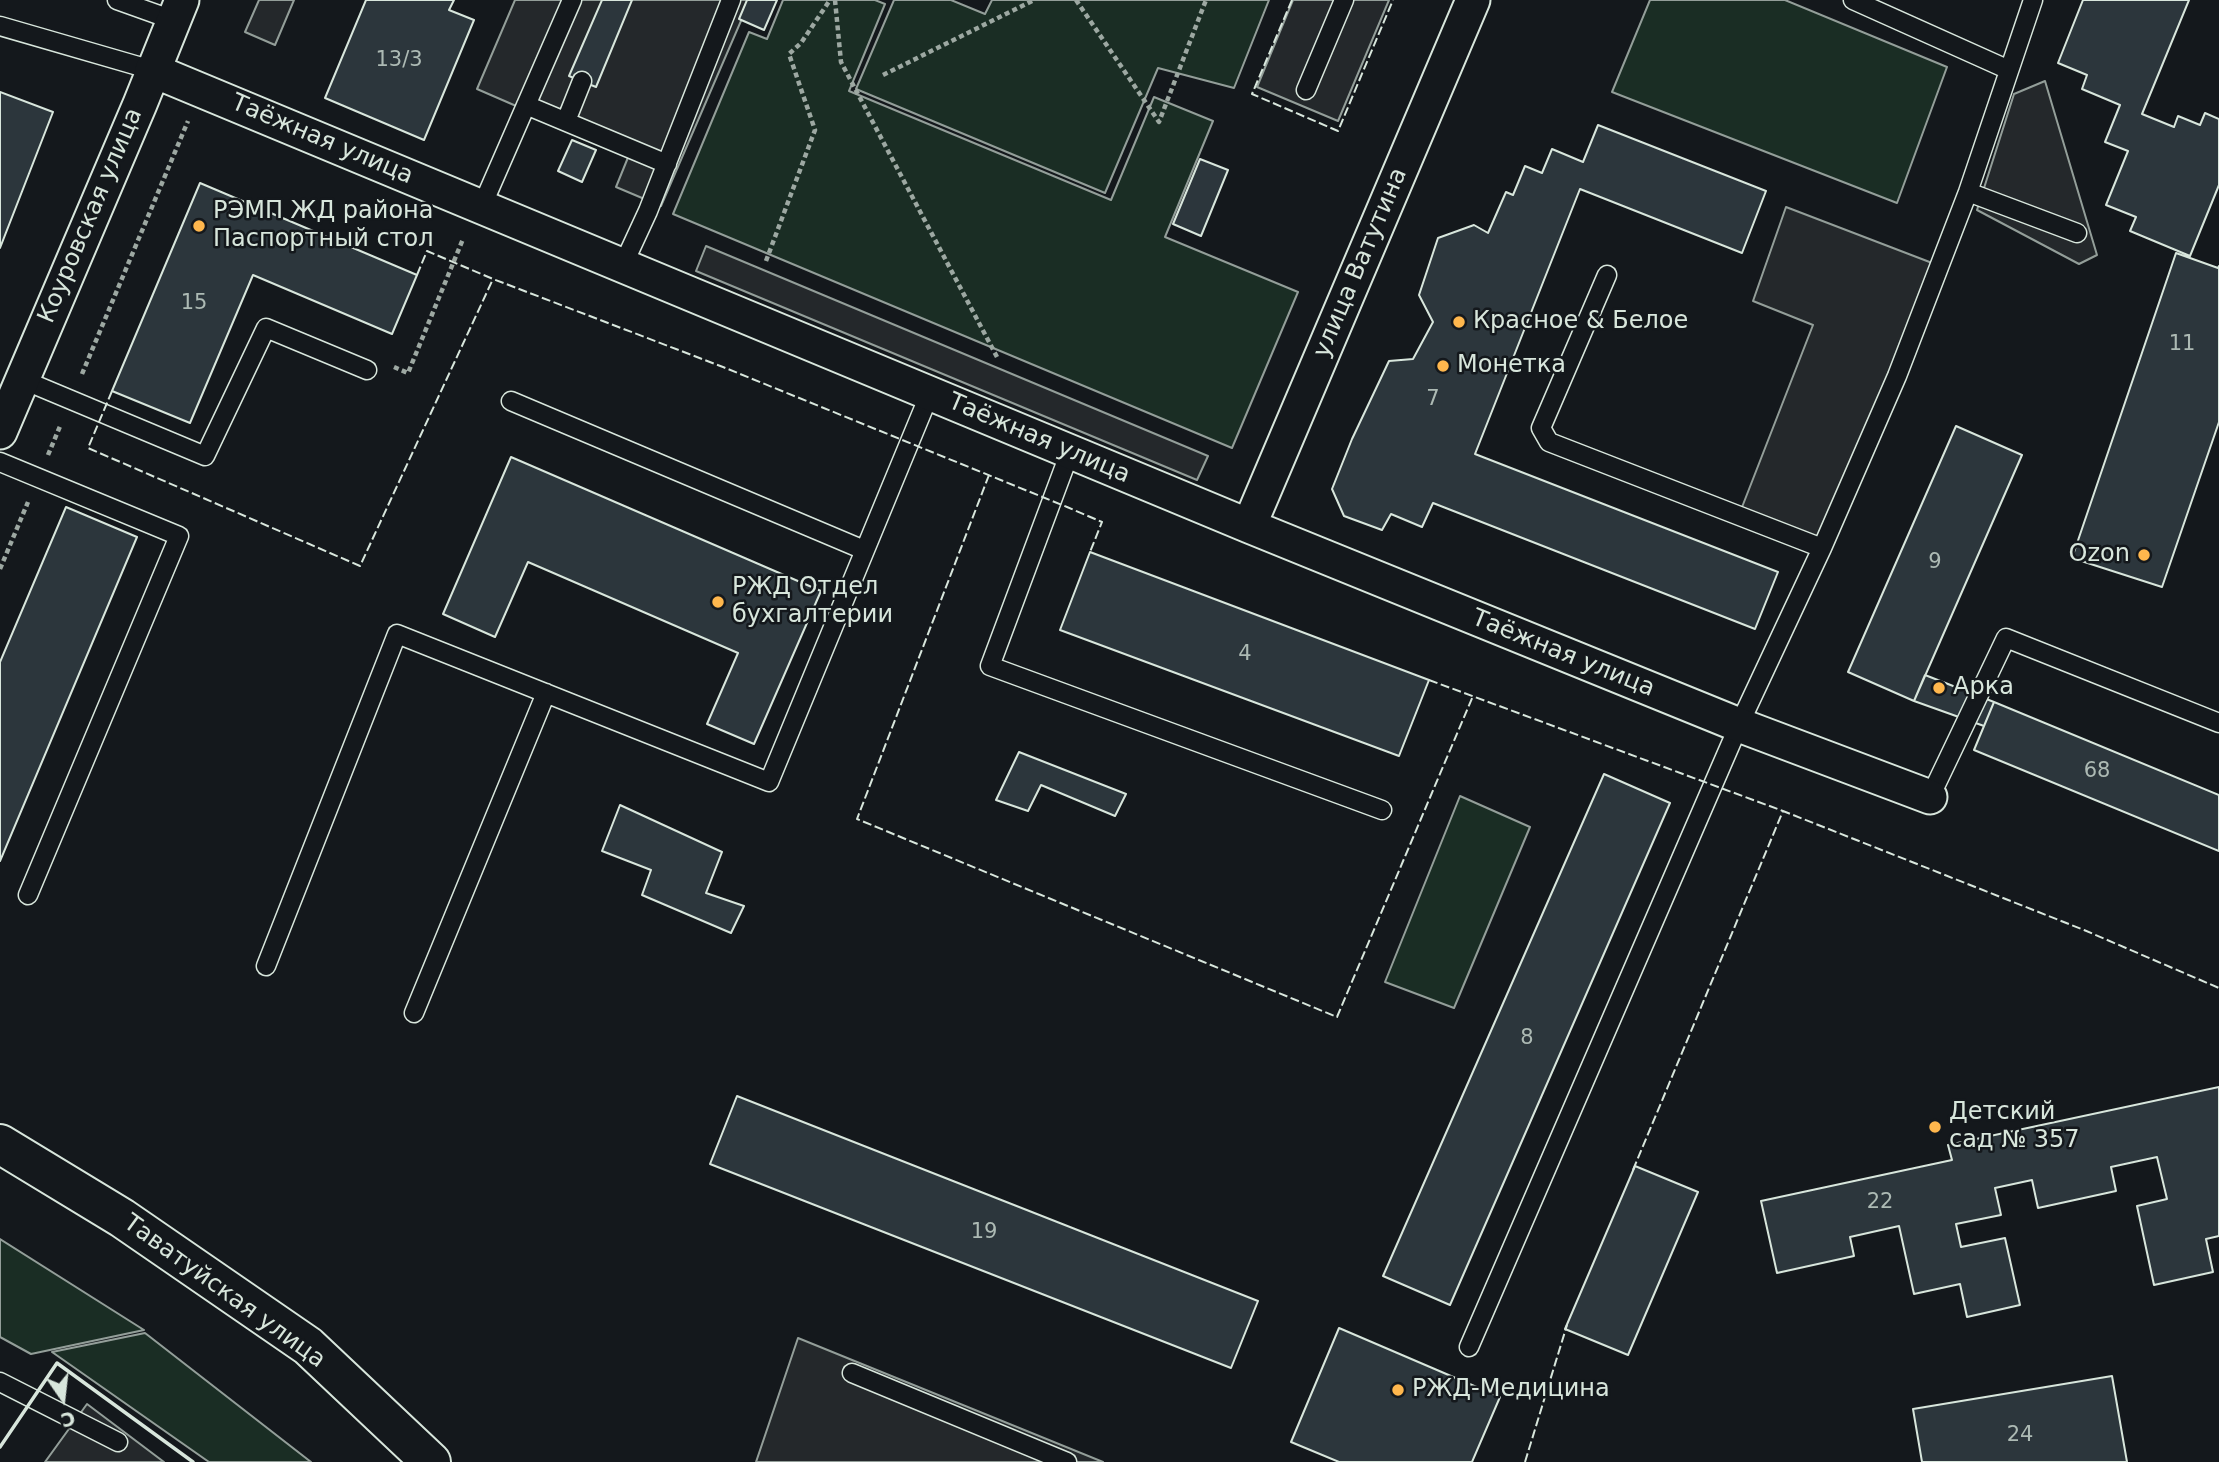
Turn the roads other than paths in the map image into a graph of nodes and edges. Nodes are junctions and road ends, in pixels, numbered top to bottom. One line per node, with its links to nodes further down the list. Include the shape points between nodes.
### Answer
1 (117, 0): 8 (lane)
2 (572, 0): 14 (lane)
3 (732, 0): 16 (lane)
4 (1343, 0): 13 (lane)
5 (1473, 0): 29 (street, улица Ватутина)
6 (1853, 0): 11 (lane)
7 (2033, 0): 11 (lane)
8 (177, 10): 10 (street, Коуровская улица)
9 (0, 26): 10 (lane)
10 (152, 70): 18 (street, Таёжная улица); 23 (street, Коуровская улица)
11 (2009, 70): 17 (lane)
12 (582, 81): 15 (lane)
13 (1306, 90)
14 (526, 105): 15 (lane); 18 (lane)
15 (566, 121): 16 (lane)
16 (667, 164): 20 (lane)
17 (1968, 192): 19 (lane); 30 (lane, via 1897,376)
18 (482, 206): 20 (street, Таёжная улица)
19 (2077, 233)
20 (623, 265): 24 (street, Таёжная улица)
21 (1607, 275): 30 (lane, via 1541,428 1549,442)
22 (367, 370): 23 (lane, via 266,328 205,456)
23 (21, 379): 26 (street, Коуровская улица)
24 (930, 393): 27 (street, Таёжная улица); 31 (lane)
25 (511, 401): 31 (lane)
26 (0, 432)
27 (1070, 452): 29 (street, Таёжная улица); 36 (lane, via 990,666)
28 (0, 462): 37 (lane, via 179,536)
29 (1249, 526): 34 (street, Таёжная улица)
30 (1822, 548): 34 (lane)
31 (864, 550): 32 (lane, via 769,782)
32 (546, 693): 38 (lane, via 397,634); 39 (lane)
33 (2219, 723): 35 (lane, via 2006,638)
34 (1738, 726): 35 (street, Таёжная улица); 41 (lane)
35 (1930, 797)
36 (1382, 810)
37 (28, 895)
38 (266, 966)
39 (414, 1013)
40 (0, 1144): 45 (main road, Таватуйская улица, via 122,1218 308,1346)
41 (1469, 1347)
42 (852, 1373): 46 (lane)
43 (0, 1382): 44 (lane)
44 (118, 1442)
45 (431, 1462)
46 (1067, 1462)

